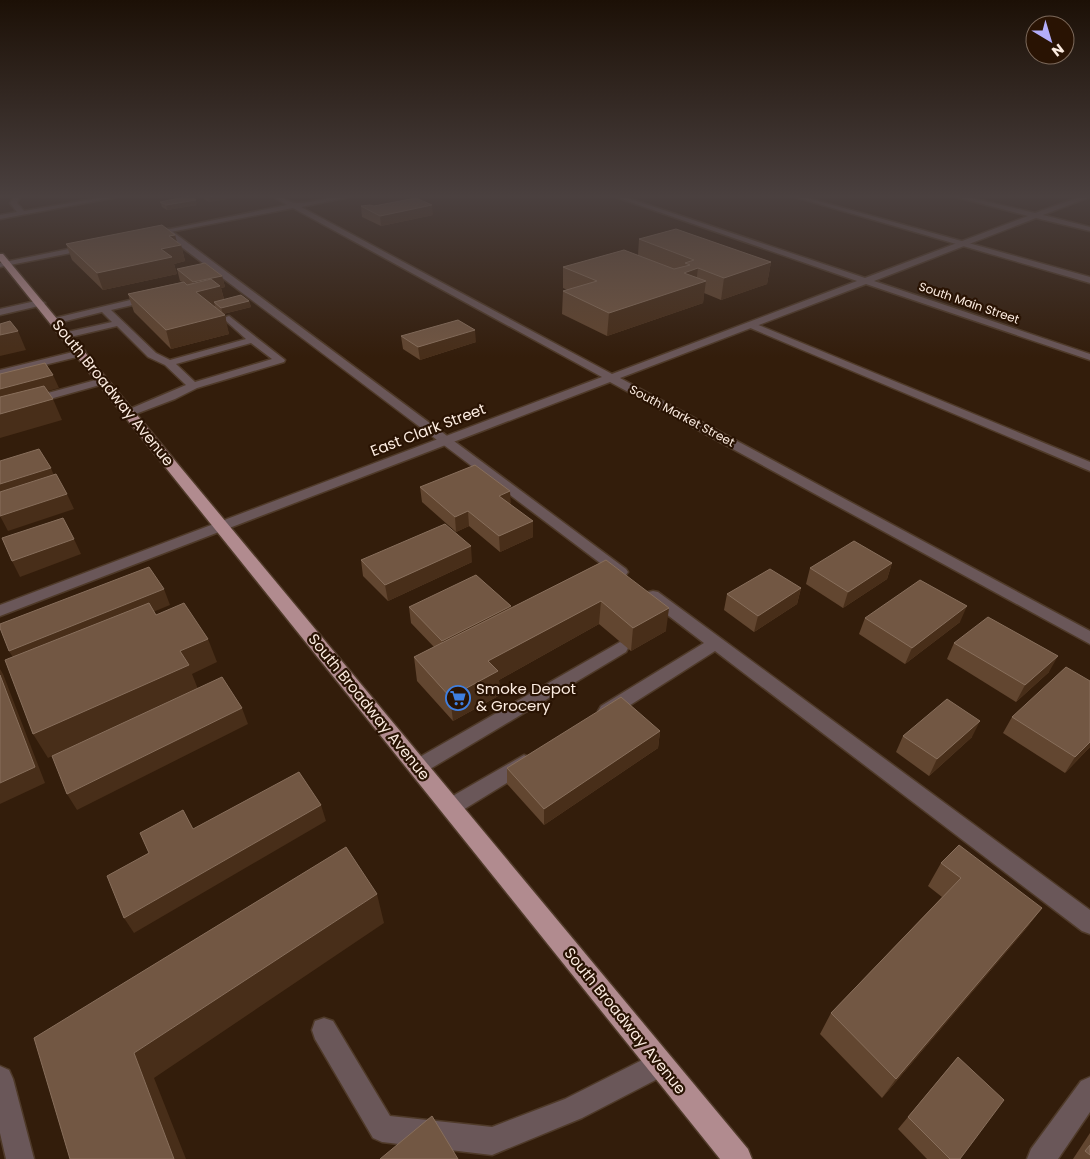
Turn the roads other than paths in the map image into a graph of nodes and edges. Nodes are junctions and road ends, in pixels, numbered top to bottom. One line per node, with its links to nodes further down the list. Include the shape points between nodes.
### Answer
1 (73, 249): 7 (street)
2 (190, 249): 10 (street)
3 (374, 249): 26 (street, South Market Street)
4 (773, 249): 9 (street, South Main Street)
5 (951, 249): 9 (street, East Clark Street)
6 (982, 249): 8 (street)
7 (2, 261): 13 (main road, South Broadway Avenue)
8 (1090, 280)
9 (867, 281): 19 (street, East Clark Street); 23 (street, South Main Street)
10 (241, 287): 11 (street); 31 (street)
11 (225, 291)
12 (159, 296): 14 (street)
13 (40, 303): 15 (street); 17 (main road, South Broadway Avenue)
14 (104, 309): 17 (street); 18 (street)
15 (0, 312)
16 (229, 319): 21 (street)
17 (54, 321): 20 (main road, South Broadway Avenue)
18 (118, 323): 20 (street); 24 (street, via 152,355)
19 (751, 325): 26 (street, East Clark Street); 32 (street)
20 (66, 335): 22 (main road, South Broadway Avenue)
21 (253, 340): 24 (street); 28 (street, via 280,360)
22 (81, 353): 25 (street, via 29,370); 27 (main road, South Broadway Avenue)
23 (1090, 357)
24 (169, 363): 28 (street)
25 (0, 373)
26 (612, 378): 31 (street, East Clark Street); 35 (street, South Market Street)
27 (103, 381): 29 (street, via 47,394); 30 (main road, South Broadway Avenue)
28 (193, 386): 30 (street)
29 (0, 410)
30 (129, 413): 33 (main road, South Broadway Avenue)
31 (446, 441): 33 (street, East Clark Street); 36 (street)
32 (1090, 467)
33 (221, 525): 34 (street, East Clark Street); 40 (main road, South Broadway Avenue)
34 (0, 611)
35 (1090, 638)
36 (716, 643): 38 (street); 42 (street)
37 (620, 648): 40 (street)
38 (590, 722)
39 (539, 753): 41 (street)
40 (418, 767): 41 (main road, South Broadway Avenue)
41 (451, 807): 44 (main road, South Broadway Avenue)
42 (1090, 923)
43 (324, 1030): 44 (street, via 382,1129 492,1141 573,1108)
44 (660, 1064): 48 (main road, South Broadway Avenue)
45 (0, 1079): 47 (street)
46 (1090, 1090): 49 (street)
47 (20, 1159)
48 (738, 1159)
49 (1041, 1159)

